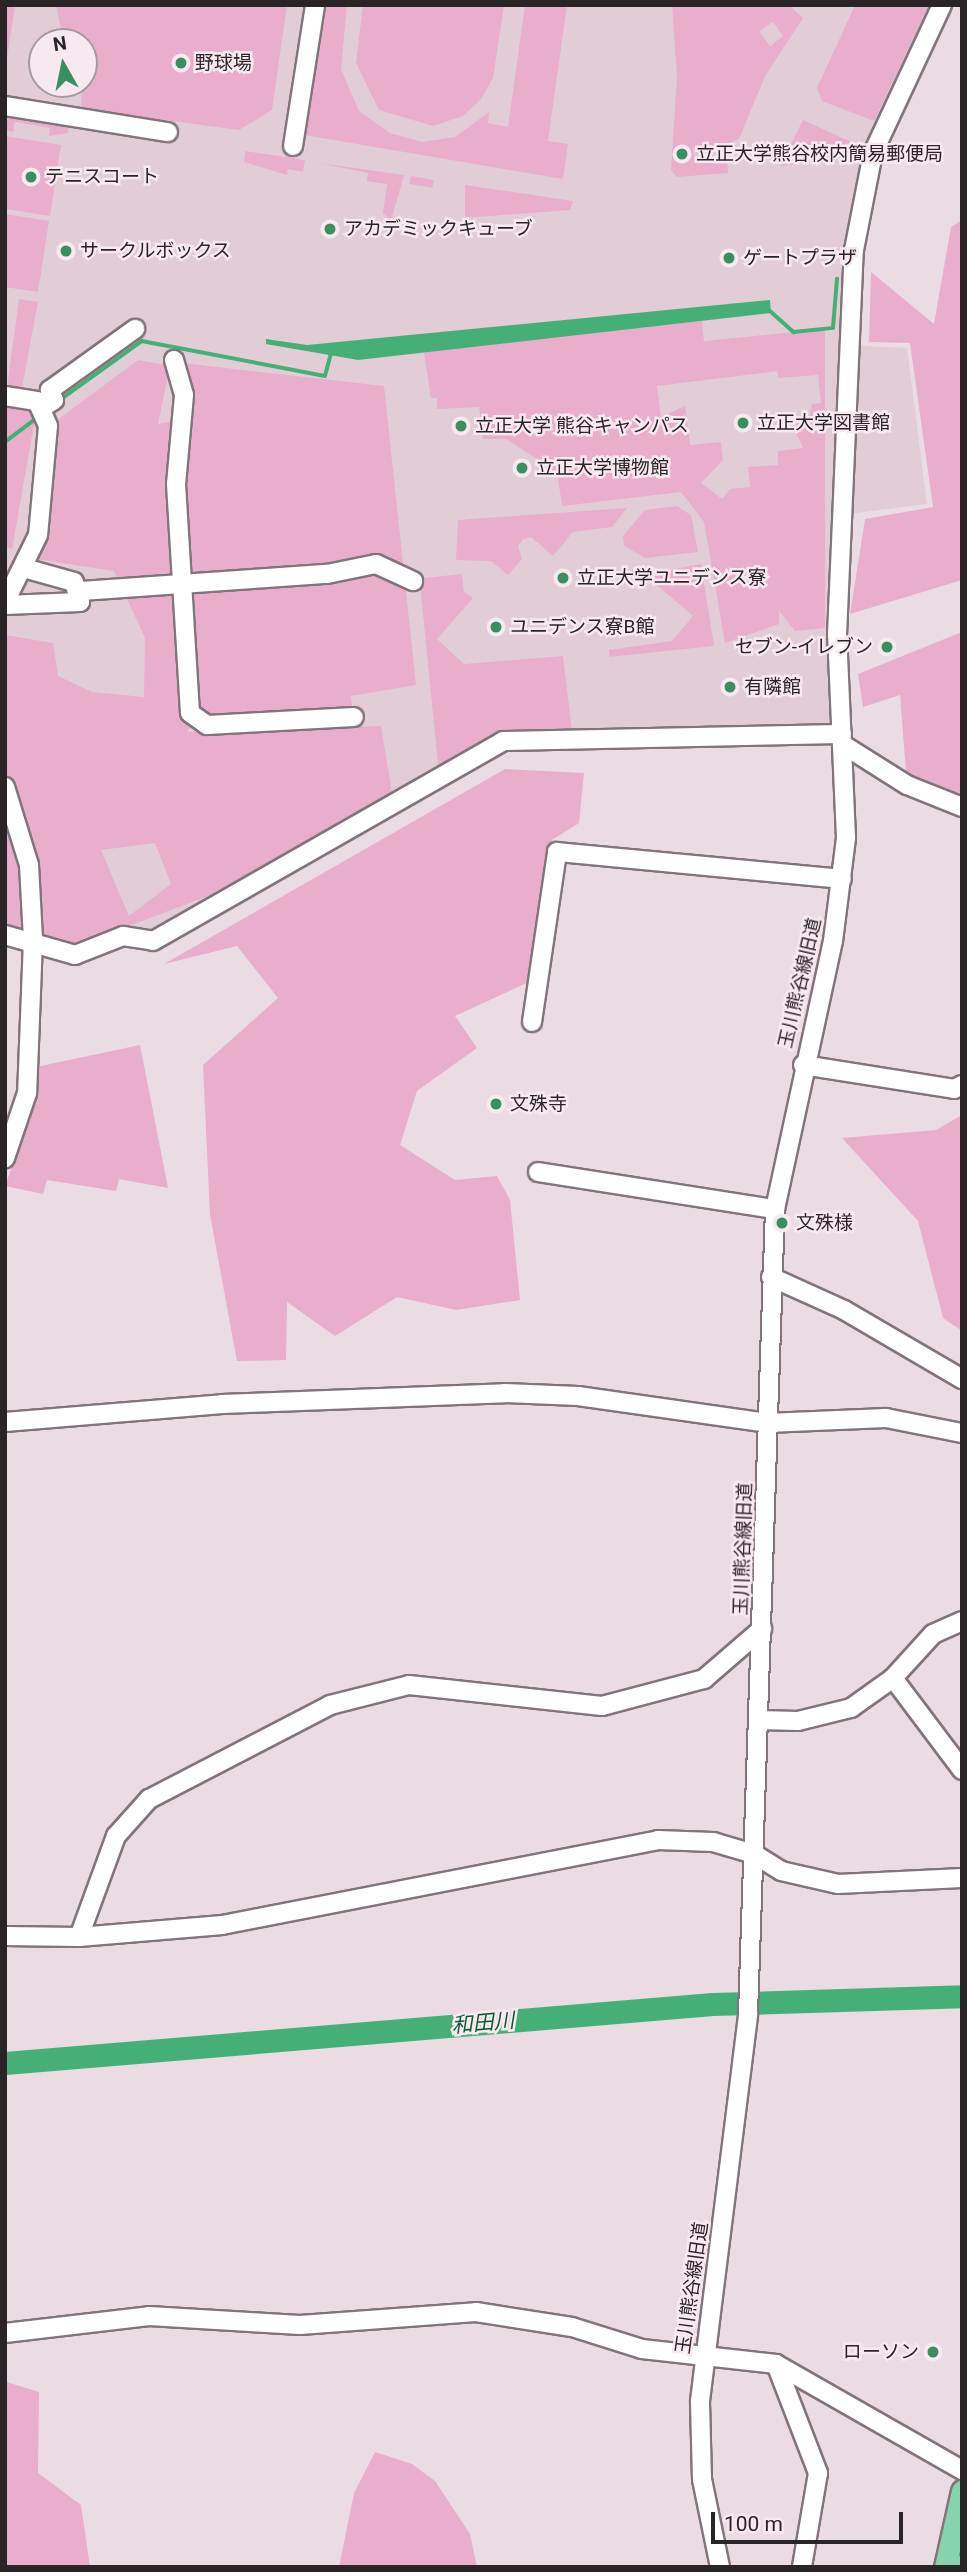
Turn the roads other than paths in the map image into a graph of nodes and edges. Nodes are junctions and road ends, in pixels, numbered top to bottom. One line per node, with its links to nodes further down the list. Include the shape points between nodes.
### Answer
1 (315, 5): 5 (street)
2 (942, 5): 16 (street, 玉川熊谷線旧道, via 873,153 857,221 838,621)
3 (5, 106): 4 (street)
4 (168, 132)
5 (293, 146)
6 (135, 329): 9 (street, via 50,390 54,400)
7 (174, 360): 12 (street, via 184,395 176,484)
8 (5, 396): 9 (street)
9 (43, 407): 10 (street, via 48,426 41,515)
10 (24, 568): 13 (street, via 74,582); 14 (street)
11 (413, 581): 12 (street, via 376,564)
12 (182, 586): 13 (street); 15 (street, via 186,694 198,723)
13 (81, 592): 14 (street, via 73,604)
14 (5, 604)
15 (354, 717)
16 (842, 739): 18 (street, via 907,785); 19 (street, 玉川熊谷線旧道); 21 (street, via 503,741 153,941 123,936 75,955)
17 (5, 787): 21 (street, via 29,865)
18 (962, 807)
19 (842, 879): 22 (street, via 557,852); 23 (street, 玉川熊谷線旧道)
20 (5, 935): 21 (street)
21 (33, 940): 25 (street, via 27,1093)
22 (532, 1022)
23 (803, 1065): 24 (street, via 954,1089); 27 (street, 玉川熊谷線旧道)
24 (962, 1085)
25 (5, 1158)
26 (538, 1172): 27 (street)
27 (775, 1209): 28 (street, 玉川熊谷線旧道)
28 (771, 1277): 29 (street, via 844,1310); 31 (street, 玉川熊谷線旧道)
29 (962, 1379)
30 (5, 1422): 31 (street, via 222,1404 505,1393 578,1396)
31 (767, 1423): 32 (street, via 886,1418); 34 (street, 玉川熊谷線旧道)
32 (962, 1433)
33 (962, 1621): 35 (street, via 933,1634)
34 (762, 1629): 36 (street, 玉川熊谷線旧道); 41 (street, via 704,1679 602,1706 409,1685 330,1705 149,1799 116,1836)
35 (892, 1678): 36 (street, via 851,1708 798,1721); 37 (street)
36 (758, 1720): 38 (street, 玉川熊谷線旧道)
37 (962, 1770)
38 (754, 1854): 39 (street, via 781,1871 838,1884); 41 (street, via 713,1842 658,1840 222,1925); 43 (street, 玉川熊谷線旧道, via 748,2014)
39 (962, 1878)
40 (5, 1936): 41 (street)
41 (79, 1937)
42 (5, 2333): 43 (street, via 149,2316 300,2325 476,2312 572,2327 642,2349)
43 (703, 2353): 44 (street); 47 (street, 玉川熊谷線旧道, via 702,2479)
44 (776, 2364): 45 (street); 48 (street, via 818,2473)
45 (962, 2470)
46 (962, 2491): 49 (main road)
47 (720, 2567)
48 (803, 2567)
49 (945, 2567)

